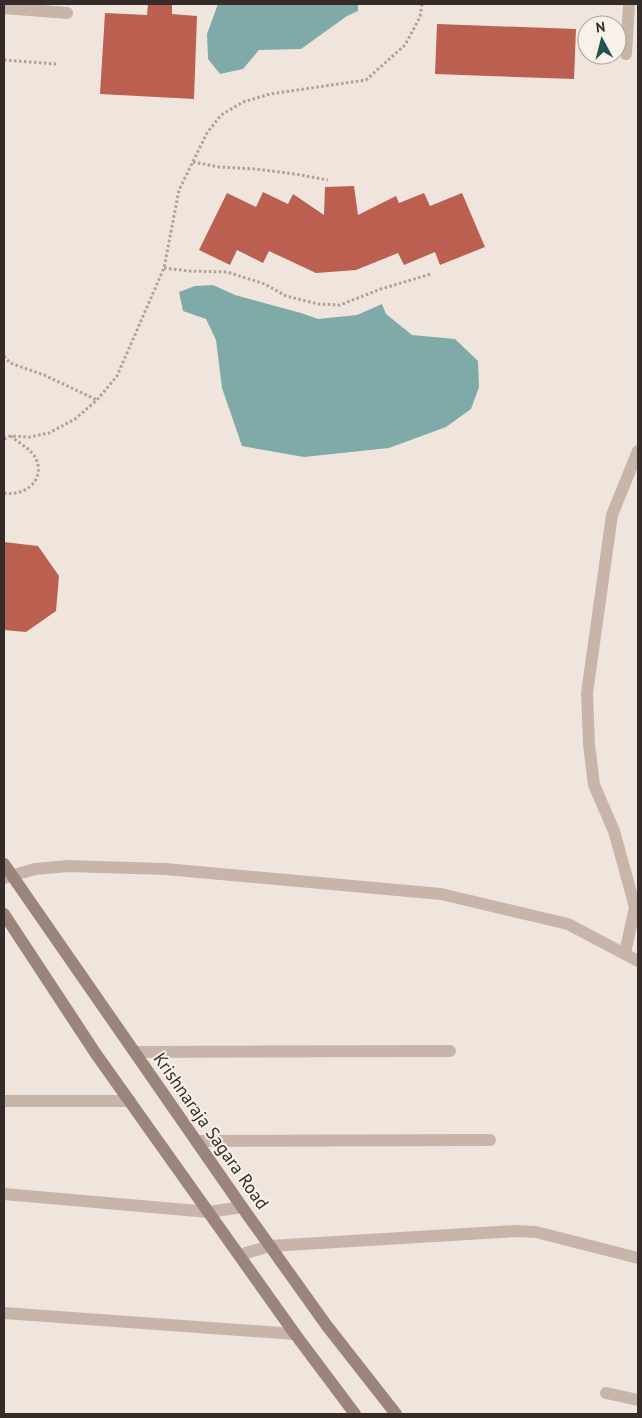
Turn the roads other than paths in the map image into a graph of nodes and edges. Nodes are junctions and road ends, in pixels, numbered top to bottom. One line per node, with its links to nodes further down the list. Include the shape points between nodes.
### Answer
1 (629, 4): 4 (street)
2 (4, 8): 3 (street)
3 (67, 13)
4 (627, 37)
5 (638, 451): 9 (street, via 612,515 587,693 594,784 614,831 635,907)
6 (4, 864): 7 (main road, Krishnaraja Sagara Road)
7 (8, 877): 9 (street, via 35,869 68,866 165,869 441,894 568,924); 11 (main road, Krishnaraja Sagara Road)
8 (4, 914): 14 (main road)
9 (625, 953): 10 (street)
10 (638, 961)
11 (135, 1052): 12 (street); 16 (main road, Krishnaraja Sagara Road)
12 (450, 1052)
13 (4, 1101): 14 (street)
14 (130, 1101): 19 (main road)
15 (490, 1140): 16 (street)
16 (196, 1141): 18 (main road, Krishnaraja Sagara Road)
17 (4, 1194): 19 (street)
18 (242, 1207): 19 (street); 20 (main road, Krishnaraja Sagara Road)
19 (209, 1212): 21 (main road)
20 (270, 1246): 21 (street); 22 (street, via 516,1231 536,1232); 28 (main road, Krishnaraja Sagara Road)
21 (239, 1255): 24 (main road)
22 (638, 1258)
23 (4, 1314): 24 (street)
24 (295, 1334): 27 (main road)
25 (606, 1393): 26 (street)
26 (638, 1400)
27 (355, 1414)
28 (396, 1414)

